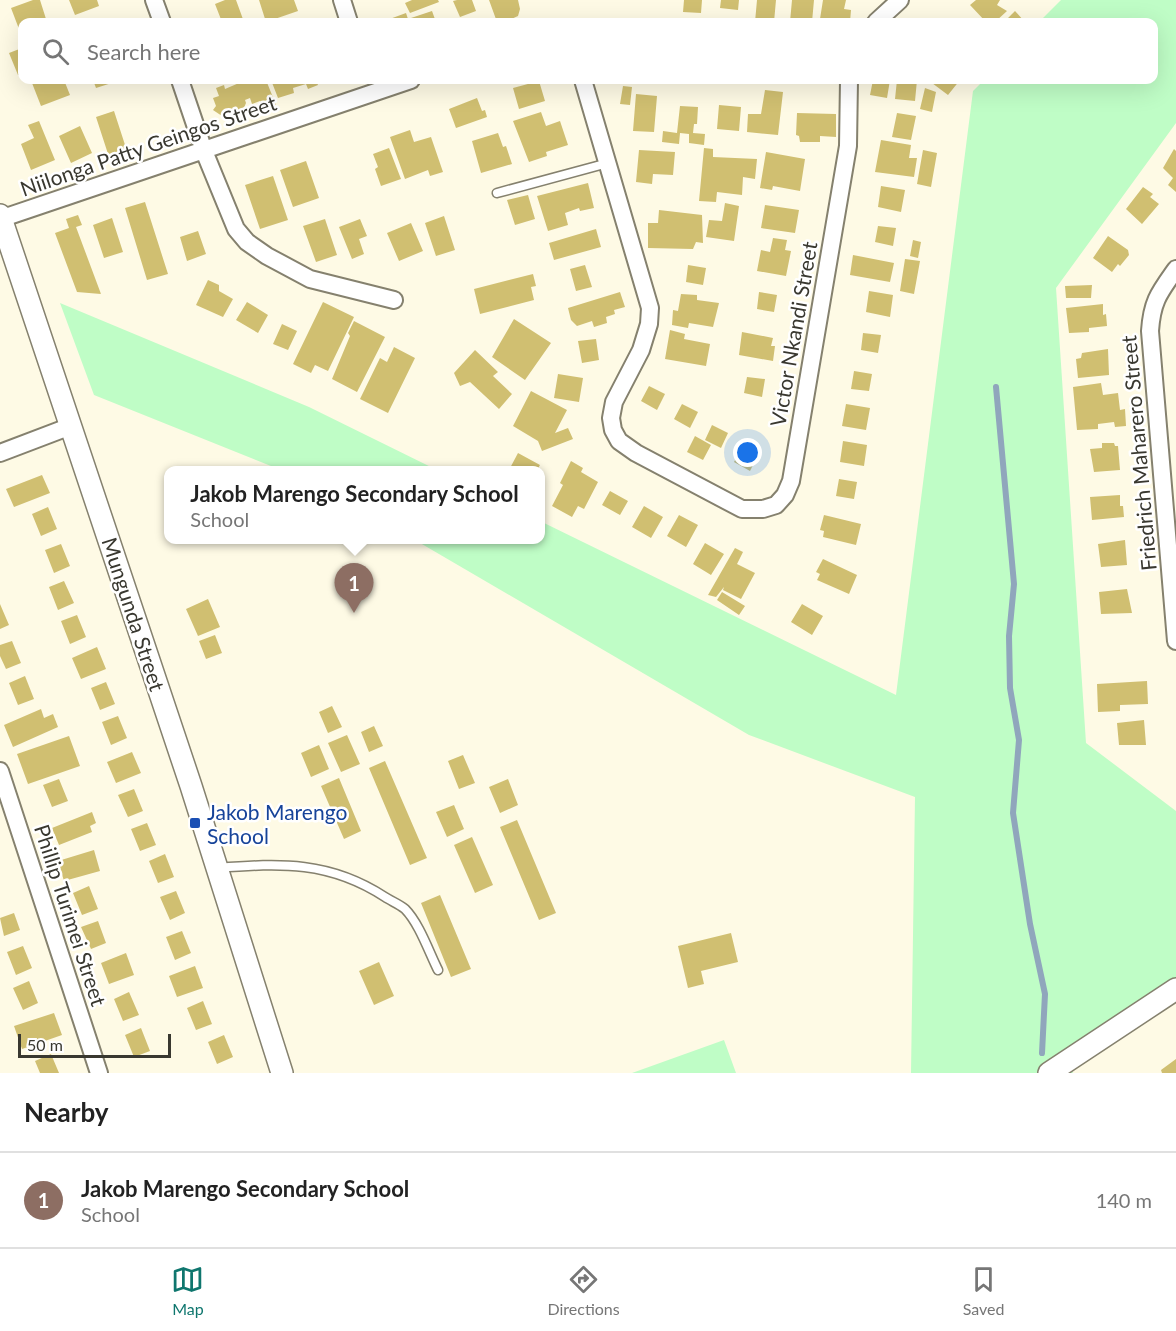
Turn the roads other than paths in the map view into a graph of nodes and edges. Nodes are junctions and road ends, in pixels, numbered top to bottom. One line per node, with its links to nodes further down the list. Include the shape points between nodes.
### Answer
1 (154, 0): 4 (street)
2 (342, 0): 5 (street)
3 (900, 0): 6 (street)
4 (161, 18)
5 (348, 18)
6 (880, 18)
7 (181, 84): 11 (street)
8 (585, 84): 12 (street, Victor Nkandi Street)
9 (849, 84): 12 (street, Victor Nkandi Street, via 849,146 791,481 785,495 763,509 742,508 636,453 619,441 613,430 614,402 641,350 650,308)
10 (370, 86): 11 (street, Niilonga Patty Geingos Street)
11 (204, 151): 14 (street, Niilonga Patty Geingos Street); 16 (street, via 236,229 247,242 310,279)
12 (608, 162): 13 (lane)
13 (497, 193)
14 (0, 217): 17 (street, Mungunda Street)
15 (1176, 269): 19 (street, Friedrich Maharero Street, via 1156,297 1150,331)
16 (394, 300)
17 (71, 426): 18 (street); 21 (street, Mungunda Street)
18 (0, 453)
19 (1176, 641)
20 (0, 771): 25 (street, Phillip Turimei Street)
21 (217, 868): 22 (lane, via 271,864 321,868 367,885 405,910); 24 (street, Mungunda Street)
22 (438, 970)
23 (1174, 995): 28 (street)
24 (265, 1015): 26 (street, Mungunda Street); 27 (street, Mungunda Street)
25 (99, 1073)
26 (282, 1073)
27 (297, 1073)
28 (1049, 1073)

